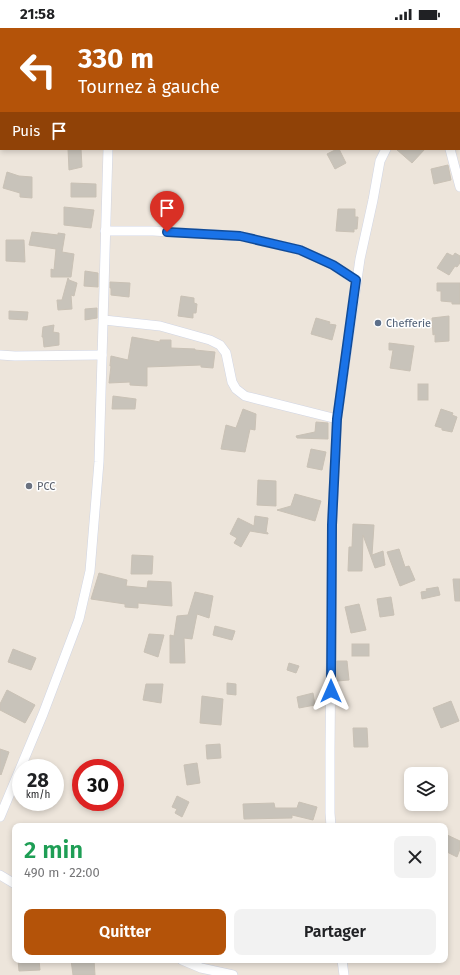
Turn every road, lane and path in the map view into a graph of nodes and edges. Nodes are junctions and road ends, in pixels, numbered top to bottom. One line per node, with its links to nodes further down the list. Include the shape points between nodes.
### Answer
1 (108, 150): 5 (street)
2 (386, 150): 6 (street, via 380,161)
3 (450, 150): 4 (street)
4 (460, 187)
5 (105, 231): 6 (street, via 240,236 300,250 333,265); 7 (street)
6 (356, 280): 10 (street)
7 (104, 320): 9 (street); 10 (street, via 160,326 210,340 220,345 226,353 232,382 245,396)
8 (0, 355): 9 (street)
9 (102, 355): 11 (street, via 99,462 90,571 79,619)
10 (337, 419): 12 (street, via 332,525)
11 (0, 817)
12 (331, 823)
13 (0, 875): 14 (street)
14 (12, 882)
15 (189, 963): 17 (street)
16 (342, 963): 18 (street)
17 (233, 975)
18 (344, 975)

